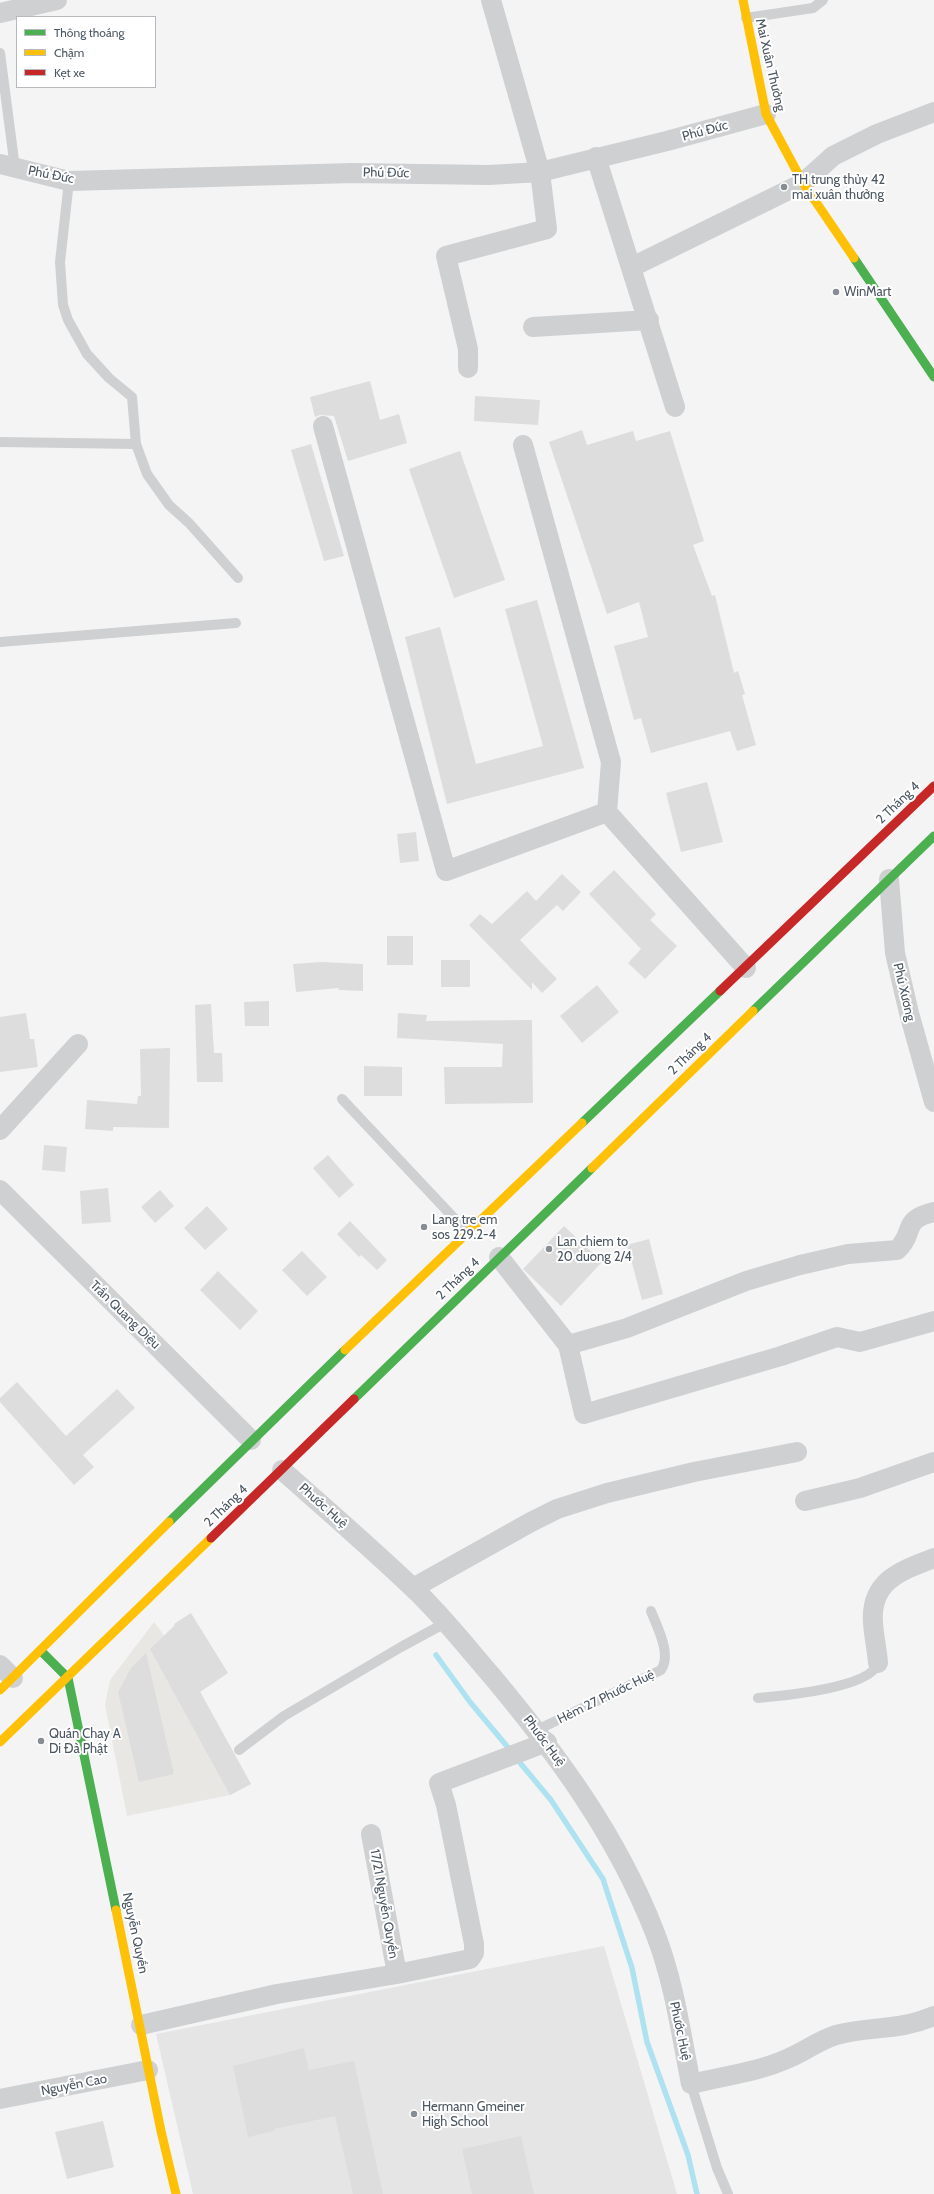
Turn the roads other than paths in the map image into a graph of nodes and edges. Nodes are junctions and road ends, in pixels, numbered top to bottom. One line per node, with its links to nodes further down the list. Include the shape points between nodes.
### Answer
1 (57, 0): 5 (street)
2 (491, 0): 12 (street)
3 (743, 0): 6 (main road, Mai Xuân Thưởng)
4 (823, 0): 6 (lane, via 813,8)
5 (0, 13)
6 (746, 18): 9 (main road, Mai Xuân Thưởng)
7 (0, 53): 11 (lane)
8 (934, 112): 14 (street, via 877,134 833,156)
9 (766, 114): 10 (street, Phú Đức); 14 (main road, Mai Xuân Thưởng)
10 (596, 157): 12 (street, Phú Đức); 15 (street)
11 (8, 166): 13 (street, Phú Đức)
12 (540, 172): 13 (street, Phú Đức, via 489,175 353,173); 18 (street, via 547,229 446,256 468,349)
13 (69, 181): 23 (lane, via 60,262 63,305 68,320 87,354 109,378 132,396)
14 (802, 183): 15 (street); 19 (main road, Mai Xuân Thưởng)
15 (632, 267): 16 (street)
16 (649, 320): 17 (street); 20 (street)
17 (533, 327)
18 (468, 368)
19 (934, 377)
20 (675, 407)
21 (323, 426): 29 (street, via 446,871)
22 (0, 442): 23 (lane)
23 (136, 444): 25 (lane, via 147,474 169,505 189,523)
24 (523, 445): 29 (street, via 611,762)
25 (238, 578)
26 (236, 623): 27 (lane)
27 (0, 642)
28 (934, 786): 32 (main road, 2 Tháng 4)
29 (607, 812): 32 (street)
30 (934, 836): 31 (main road, 2 Tháng 4)
31 (889, 879): 35 (street, Phú Xương, via 895,953); 40 (main road, 2 Tháng 4)
32 (746, 968): 39 (main road, 2 Tháng 4)
33 (78, 1044): 36 (street)
34 (342, 1099): 39 (lane)
35 (934, 1102)
36 (0, 1130)
37 (0, 1190): 43 (street, Trần Quang Diệu)
38 (934, 1212): 42 (street, via 916,1217 911,1222 903,1244 896,1250 848,1254 800,1264 746,1281 627,1328)
39 (468, 1233): 43 (main road, 2 Tháng 4)
40 (499, 1257): 42 (street); 46 (main road, 2 Tháng 4)
41 (934, 1321): 42 (street, via 860,1342 837,1336 781,1356 584,1414)
42 (568, 1345)
43 (251, 1440): 52 (main road, 2 Tháng 4)
44 (797, 1452): 49 (street, via 656,1481 557,1509)
45 (934, 1462): 47 (street, via 860,1488)
46 (282, 1470): 49 (street, Phước Huệ); 55 (main road, 2 Tháng 4)
47 (805, 1501)
48 (934, 1558): 53 (street, via 897,1574 881,1586 874,1601 873,1623)
49 (413, 1588): 51 (street, Phước Huệ)
50 (651, 1611): 57 (lane, Hẻm 27 Phước Huệ, via 665,1653 662,1670)
51 (446, 1622): 57 (street, Phước Huệ); 59 (lane, via 284,1716)
52 (41, 1651): 54 (main road, 2 Tháng 4); 55 (main road)
53 (878, 1663): 56 (lane, via 876,1669 866,1677 808,1693)
54 (4, 1678)
55 (68, 1678): 58 (main road, 2 Tháng 4); 63 (main road, Nguyễn Quyền)
56 (758, 1698)
57 (542, 1736): 61 (street, via 439,1783 446,1805 474,1953 470,1959 461,1962); 65 (street, Phước Huệ, via 610,1836 636,1887 656,1935 672,1990)
58 (0, 1742)
59 (239, 1750)
60 (371, 1834): 61 (street, 17/21 Nguyễn Quyền)
61 (397, 1974): 63 (street, via 277,1994)
62 (934, 2016): 65 (street, via 891,2029 863,2030 835,2036 808,2046 789,2058)
63 (141, 2025): 64 (main road, Nguyễn Quyền)
64 (148, 2070): 66 (street, Nguyễn Cao); 67 (main road, Nguyễn Quyền)
65 (692, 2084): 68 (lane, via 717,2168)
66 (0, 2099)
67 (176, 2194)
68 (728, 2194)

